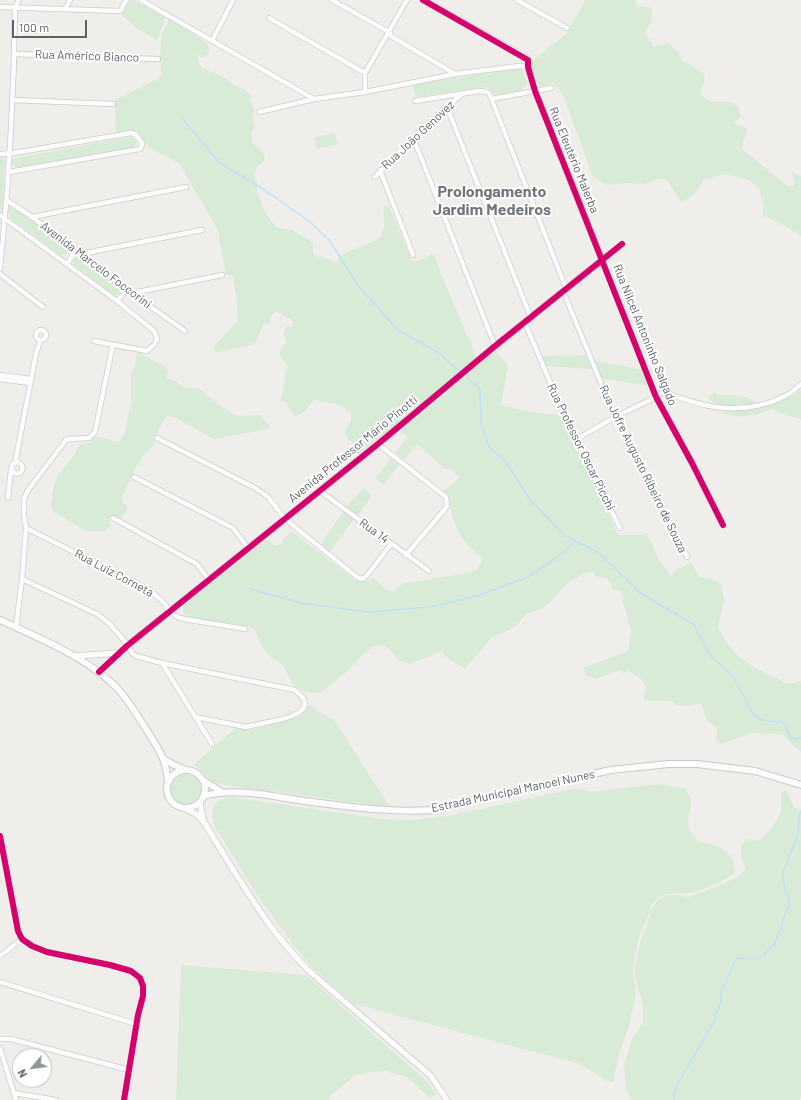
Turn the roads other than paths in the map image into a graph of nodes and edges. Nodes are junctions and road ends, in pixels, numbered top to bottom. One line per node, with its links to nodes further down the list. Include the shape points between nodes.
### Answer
1 (19, 0): 11 (street)
2 (70, 0): 12 (street)
3 (126, 0): 12 (street, via 118,11)
4 (141, 0): 16 (street)
5 (234, 0): 16 (street)
6 (332, 0): 15 (street)
7 (407, 0): 15 (street)
8 (423, 0): 19 (street, Rua Eleutério Malerba, via 527,58)
9 (517, 0): 14 (street)
10 (0, 7): 11 (street)
11 (15, 8): 12 (street); 17 (street)
12 (65, 9)
13 (269, 18): 20 (street)
14 (567, 28)
15 (389, 32): 20 (street); 21 (street, via 391,36)
16 (212, 41): 26 (street)
17 (15, 54): 18 (street, Rua Américo Bianco); 28 (street)
18 (158, 59)
19 (528, 67): 21 (street); 23 (street, Rua Eleutério Malerba)
20 (365, 73): 24 (street)
21 (455, 74): 24 (street)
22 (551, 88): 23 (street)
23 (535, 91): 27 (street); 49 (street, Rua Eleutério Malerba)
24 (365, 92): 26 (street)
25 (462, 94): 27 (street, via 484,91 488,92); 29 (street); 31 (street, Rua João Genovez)
26 (314, 98): 32 (street)
27 (492, 99): 55 (street, Rua Jofre Augusto Ribeiro de Souza)
28 (13, 100): 30 (street); 35 (street)
29 (416, 102)
30 (113, 104)
31 (447, 107): 33 (street, Rua João Genovez); 59 (street)
32 (260, 112)
33 (413, 137): 36 (street, Rua João Genovez); 65 (street)
34 (0, 154): 35 (street)
35 (10, 154): 37 (street); 37 (street, via 132,133 142,143 140,149)
36 (380, 170): 38 (street, Rua João Genovez); 48 (street)
37 (9, 172): 40 (street)
38 (375, 177)
39 (186, 187): 42 (street)
40 (6, 200): 42 (street, Avenida Marcelo Foccorini); 43 (street)
41 (0, 215): 43 (street, Avenida Marcelo Foccorini)
42 (32, 217): 46 (street, Avenida Marcelo Foccorini)
43 (5, 218): 50 (street, Avenida Marcelo Foccorini); 51 (street)
44 (202, 230): 47 (street)
45 (622, 244): 49 (street, Avenida Professor Mário Pinotti)
46 (76, 250): 47 (street, Avenida Marcelo Foccorini); 50 (street)
47 (81, 254): 54 (street, Avenida Marcelo Foccorini)
48 (413, 255)
49 (602, 260): 55 (street, Avenida Professor Mário Pinotti); 70 (street, Rua Nilcel Antoninho Salgado)
50 (67, 264): 57 (street, Avenida Marcelo Foccorini)
51 (0, 269)
52 (0, 274): 58 (street)
53 (222, 275): 56 (street)
54 (127, 290): 56 (street, Avenida Marcelo Foccorini); 57 (street)
55 (565, 290): 59 (street, Avenida Professor Mário Pinotti); 71 (street, Rua Jofre Augusto Ribeiro de Souza)
56 (133, 294): 61 (street, Avenida Marcelo Foccorini)
57 (117, 301): 64 (street, Avenida Marcelo Foccorini, via 154,331 157,339 149,350)
58 (43, 307)
59 (531, 318): 60 (street, Avenida Professor Mário Pinotti)
60 (525, 323): 65 (street, Avenida Professor Mário Pinotti); 73 (street, Rua Professor Oscar Picchi)
61 (185, 332)
62 (40, 340): 68 (street)
63 (94, 341): 64 (street)
64 (112, 344): 85 (street, via 94,432 89,438 66,440 28,490 24,500)
65 (495, 346): 74 (street, Avenida Professor Mário Pinotti)
66 (0, 375): 68 (street)
67 (0, 379): 68 (street)
68 (31, 381): 75 (street)
69 (801, 384): 70 (street, via 783,396 763,404 736,408 711,406 662,392)
70 (656, 397): 71 (street); 84 (street, Rua Nilcel Antoninho Salgado)
71 (615, 417): 73 (street); 90 (street, Rua Jofre Augusto Ribeiro de Souza)
72 (156, 438): 83 (street, via 256,488 268,497)
73 (576, 440): 86 (street, Rua Professor Oscar Picchi)
74 (378, 444): 80 (street, Avenida Professor Mário Pinotti); 89 (street, via 444,494 447,500 445,509)
75 (16, 463): 76 (street); 77 (street, via 21,465)
76 (12, 468): 77 (street, via 14,473); 79 (street)
77 (20, 473): 79 (street)
78 (134, 477): 88 (street, via 233,528)
79 (10, 484): 81 (street)
80 (320, 491): 83 (street, Avenida Professor Mário Pinotti); 87 (street, Rua 14)
81 (8, 498)
82 (113, 518): 93 (street, via 197,564)
83 (285, 519): 87 (street, via 360,579 364,578); 88 (street, Avenida Professor Mário Pinotti)
84 (723, 525)
85 (26, 528): 92 (street); 94 (street, Rua Luiz Corneta, via 150,590)
86 (620, 528)
87 (391, 544): 89 (street, Rua 14)
88 (248, 548): 93 (street, Avenida Professor Mário Pinotti)
89 (406, 555): 91 (street, Rua 14)
90 (687, 558)
91 (429, 571)
92 (22, 579): 96 (street); 98 (street, via 97,614 109,623)
93 (209, 580): 94 (street, Avenida Professor Mário Pinotti)
94 (170, 612): 97 (street, Rua Luiz Corneta, via 184,619); 98 (street, Avenida Professor Mário Pinotti)
95 (0, 620): 96 (main road)
96 (16, 628): 100 (main road)
97 (245, 629)
98 (128, 645): 99 (street, Avenida Professor Mário Pinotti); 101 (street, via 136,656)
99 (119, 653): 100 (street); 102 (street, Avenida Professor Mário Pinotti)
100 (74, 656): 102 (main road)
101 (162, 663): 103 (street); 103 (street, via 295,690 304,700 302,710 295,716 246,728)
102 (99, 672): 105 (main road, via 124,696)
103 (195, 717): 104 (street)
104 (212, 744)
105 (164, 759): 106 (main road, via 174,766); 108 (main road)
106 (186, 769): 107 (main road, via 200,775); 108 (main road, via 172,775)
107 (204, 781): 110 (main road, Estrada Municipal Manoel Nunes); 111 (main road)
108 (168, 782): 113 (main road, via 168,797 172,803)
109 (801, 785): 110 (main road, Estrada Municipal Manoel Nunes, via 755,771 697,764 668,764 611,770 449,807 412,811)
110 (222, 792): 111 (main road, Estrada Municipal Manoel Nunes)
111 (204, 796): 112 (main road)
112 (200, 803): 113 (main road); 114 (street)
113 (186, 809): 114 (street)
114 (204, 822): 127 (street, via 254,902 291,952 308,970 431,1076)
115 (0, 836): 116 (street, via 18,931)
116 (22, 939): 117 (street); 119 (street, via 46,952 131,971 140,978 143,986)
117 (0, 956)
118 (0, 982): 119 (street)
119 (136, 1024): 122 (street)
120 (0, 1039): 122 (street, via 11,1039)
121 (0, 1048): 123 (street)
122 (129, 1070): 126 (street)
123 (14, 1093): 124 (street); 125 (street)
124 (16, 1100)
125 (56, 1100)
126 (124, 1100)
127 (447, 1100)

